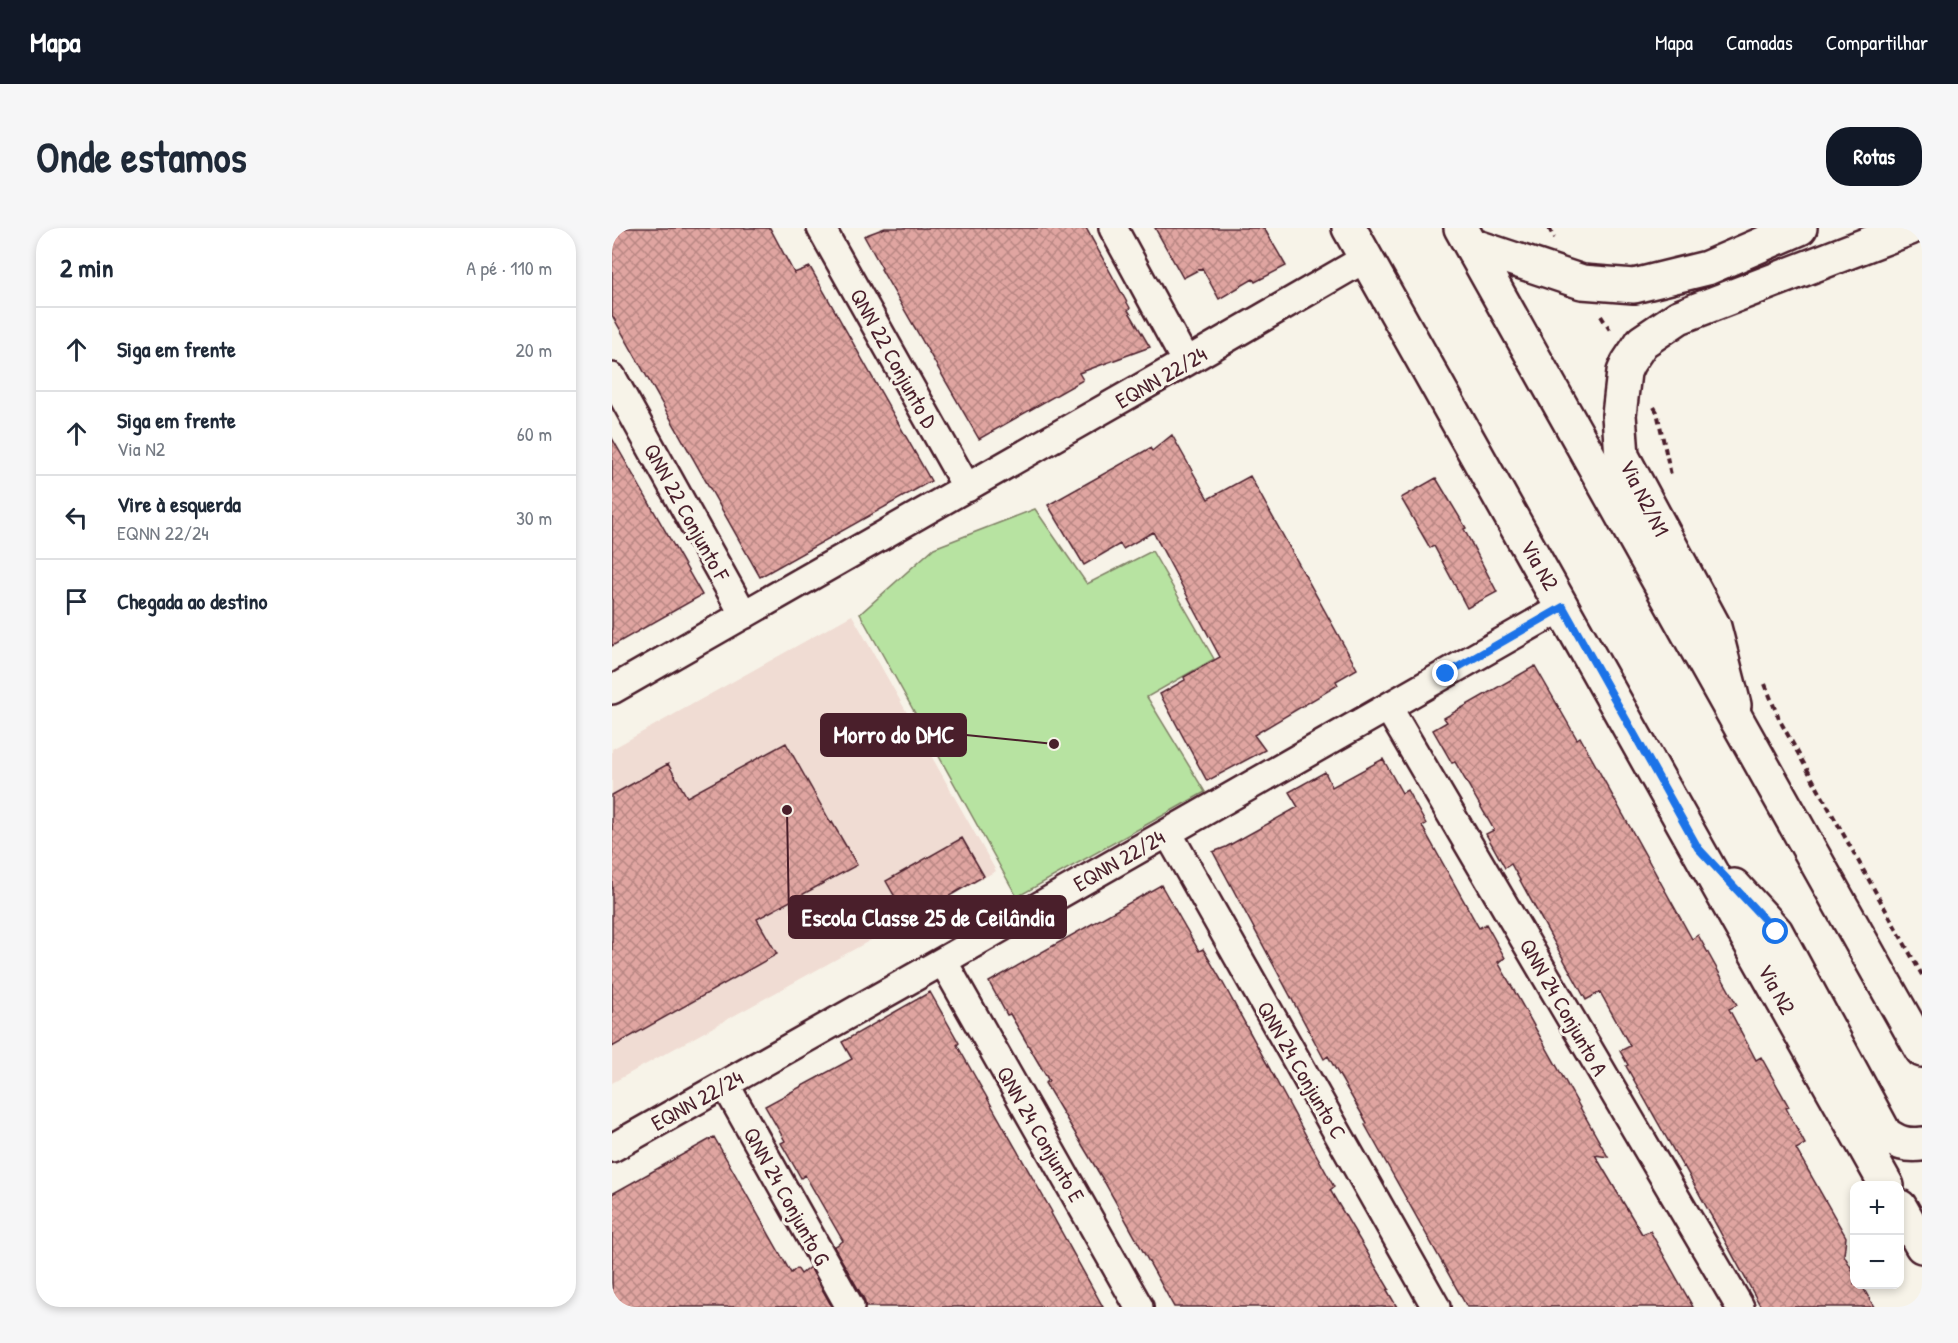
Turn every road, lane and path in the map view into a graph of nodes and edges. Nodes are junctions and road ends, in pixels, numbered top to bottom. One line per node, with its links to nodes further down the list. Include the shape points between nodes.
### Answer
1 (821, 228): 10 (street, QNN 22 Conjunto D)
2 (1113, 228): 8 (street)
3 (1348, 228): 7 (main road, Via N2)
4 (1800, 228): 6 (main road, via 1707,268 1634,286 1582,282)
5 (1910, 228): 15 (main road, Via N2/N1, via 1679,317 1642,342 1624,372 1619,415 1622,456 1714,627)
6 (1466, 236): 15 (main road)
7 (1366, 258): 8 (street, EQNN 22/24); 11 (main road, Via N2)
8 (1186, 362): 10 (street, EQNN 22/24)
9 (612, 377): 12 (street, QNN 22 Conjunto F)
10 (967, 488): 12 (street, EQNN 22/24)
11 (1563, 607): 14 (street, EQNN 22/24); 17 (main road, Via N2)
12 (744, 615): 13 (street, EQNN 22/24)
13 (612, 690)
14 (1388, 707): 16 (street, EQNN 22/24); 29 (street, QNN 24 Conjunto A)
15 (1738, 721): 19 (main road)
16 (1168, 833): 18 (street, EQNN 22/24); 28 (street, QNN 24 Conjunto C)
17 (1698, 848): 21 (main road, via 1776,932 1885,1134 1903,1144); 23 (main road, Via N2)
18 (943, 961): 20 (street, EQNN 22/24); 27 (street, QNN 24 Conjunto E)
19 (1922, 1050)
20 (725, 1084): 22 (street, EQNN 22/24); 26 (street, QNN 24 Conjunto G)
21 (1922, 1144)
22 (612, 1148)
23 (1885, 1181)
24 (1922, 1197): 25 (main road)
25 (1911, 1226)
26 (850, 1307)
27 (1139, 1307)
28 (1436, 1307)
29 (1740, 1307)

